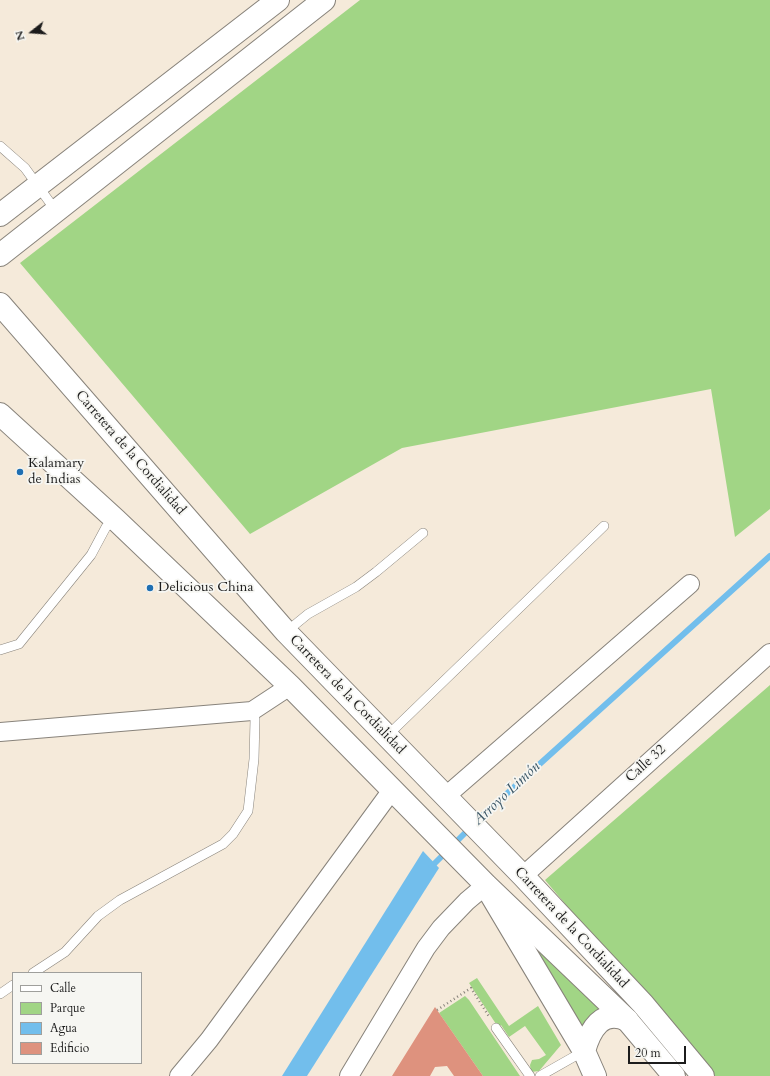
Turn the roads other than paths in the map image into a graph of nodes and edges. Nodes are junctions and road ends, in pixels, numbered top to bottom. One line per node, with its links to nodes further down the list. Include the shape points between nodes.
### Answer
1 (278, 0): 4 (main road)
2 (324, 0): 5 (main road)
3 (0, 146): 4 (lane, via 24,168)
4 (37, 186): 5 (lane); 6 (main road)
5 (56, 211): 7 (main road)
6 (0, 215)
7 (0, 255)
8 (0, 304): 14 (main road, Carretera de la Cordialidad)
9 (0, 414): 10 (main road, Carretera de la Cordialidad)
10 (116, 520): 15 (lane, via 106,527 91,555 19,644); 17 (main road, Carretera de la Cordialidad)
11 (604, 526): 20 (lane)
12 (423, 533): 14 (lane, via 356,587 308,614)
13 (690, 584): 22 (street)
14 (286, 632): 20 (main road, Carretera de la Cordialidad)
15 (0, 650)
16 (770, 653): 23 (street, Calle 32)
17 (290, 686): 18 (street); 21 (main road, Carretera de la Cordialidad)
18 (252, 710): 19 (street); 25 (lane, via 255,719 254,759 248,811 234,834 223,844 120,900 98,916 65,952)
19 (0, 732)
20 (387, 736): 22 (main road, Carretera de la Cordialidad)
21 (392, 790): 24 (main road, Carretera de la Cordialidad); 31 (street, via 209,1040)
22 (446, 796): 23 (main road, Carretera de la Cordialidad)
23 (523, 876): 37 (main road, Carretera de la Cordialidad, via 643,1004)
24 (478, 878): 28 (main road, Carretera de la Cordialidad); 30 (main road); 32 (street, via 466,901 434,938)
25 (35, 972)
26 (12, 986): 27 (lane)
27 (0, 994)
28 (627, 1020): 30 (main road, via 613,1017 599,1022 589,1034); 36 (main road, Carretera de la Cordialidad)
29 (496, 1028): 33 (lane)
30 (584, 1051): 34 (lane); 35 (main road)
31 (179, 1076)
32 (349, 1076)
33 (530, 1076)
34 (540, 1076)
35 (594, 1076)
36 (674, 1076)
37 (703, 1076)

